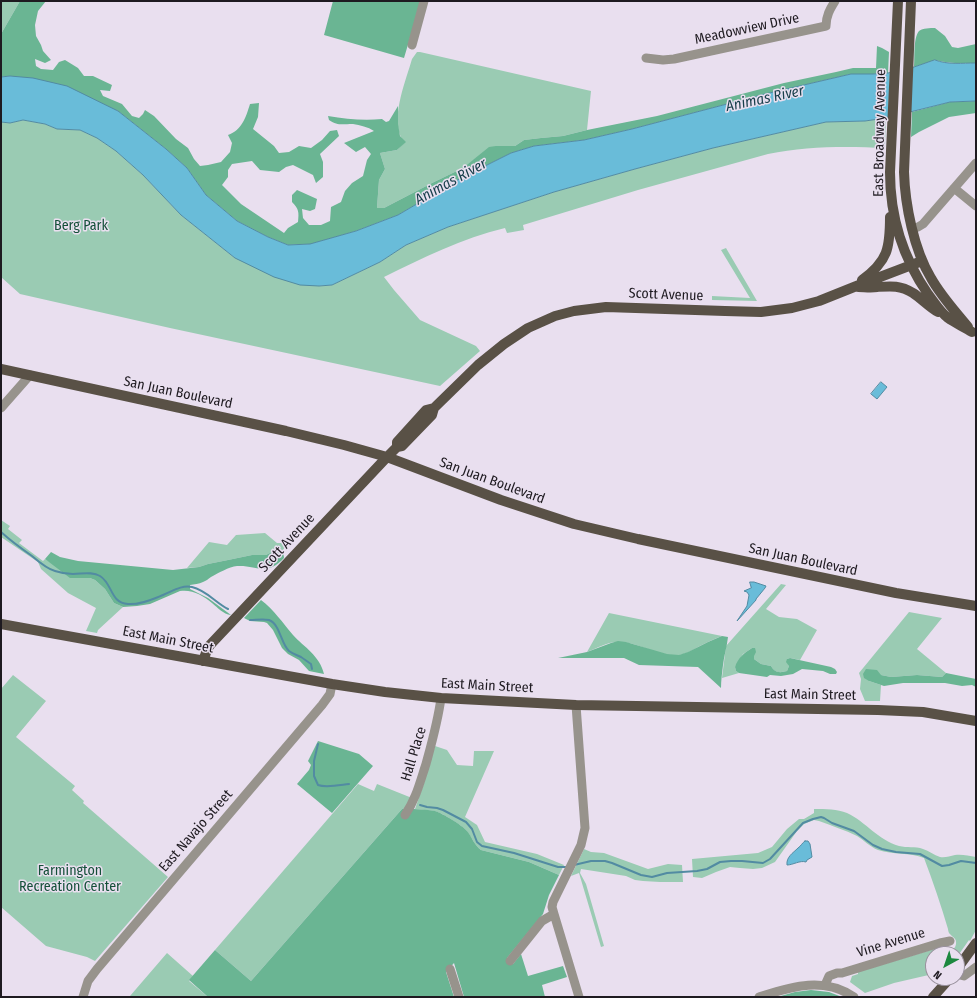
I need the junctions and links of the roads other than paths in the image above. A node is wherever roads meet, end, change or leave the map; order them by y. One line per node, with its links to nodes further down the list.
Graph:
1 (424, 1): 5 (street)
2 (835, 1): 6 (street, Meadowview Drive)
3 (898, 1): 8 (main road, East Broadway Avenue)
4 (911, 1): 11 (main road, East Broadway Avenue)
5 (412, 45)
6 (646, 58)
7 (976, 163): 9 (street)
8 (890, 184): 13 (main road, East Broadway Avenue); 14 (main road)
9 (954, 188): 10 (street); 11 (street)
10 (976, 206)
11 (912, 228): 12 (main road, East Broadway Avenue)
12 (922, 261): 13 (main road, Scott Avenue); 16 (main road, East Broadway Avenue)
13 (911, 265): 14 (main road, Scott Avenue); 15 (main road, East Broadway Avenue)
14 (852, 287): 15 (main road); 20 (main road, Scott Avenue)
15 (947, 317): 16 (main road, East Broadway Avenue)
16 (974, 334)
17 (1, 369): 18 (main road, San Juan Boulevard)
18 (30, 375): 19 (street); 20 (main road, San Juan Boulevard)
19 (1, 408)
20 (387, 458): 21 (main road, San Juan Boulevard); 23 (main road, Scott Avenue)
21 (976, 606)
22 (1, 624): 23 (main road, East Main Street)
23 (203, 661): 24 (main road, East Main Street)
24 (332, 684): 25 (main road, East Main Street); 40 (street, East Navajo Street)
25 (441, 698): 26 (main road, East Main Street); 28 (street, Hall Place)
26 (576, 705): 27 (main road, East Main Street); 29 (street)
27 (976, 721)
28 (405, 815)
29 (554, 914): 33 (street); 42 (street)
30 (950, 941): 36 (street, Vine Avenue)
31 (976, 943): 32 (main road)
32 (965, 958)
33 (510, 961)
34 (976, 967): 37 (street)
35 (450, 969): 41 (street)
36 (842, 973): 39 (street); 39 (street, Vine Avenue)
37 (965, 975)
38 (943, 986): 45 (main road)
39 (831, 987): 43 (street); 44 (street)
40 (83, 997)
41 (459, 997)
42 (579, 997)
43 (759, 997)
44 (854, 997)
45 (933, 997)

